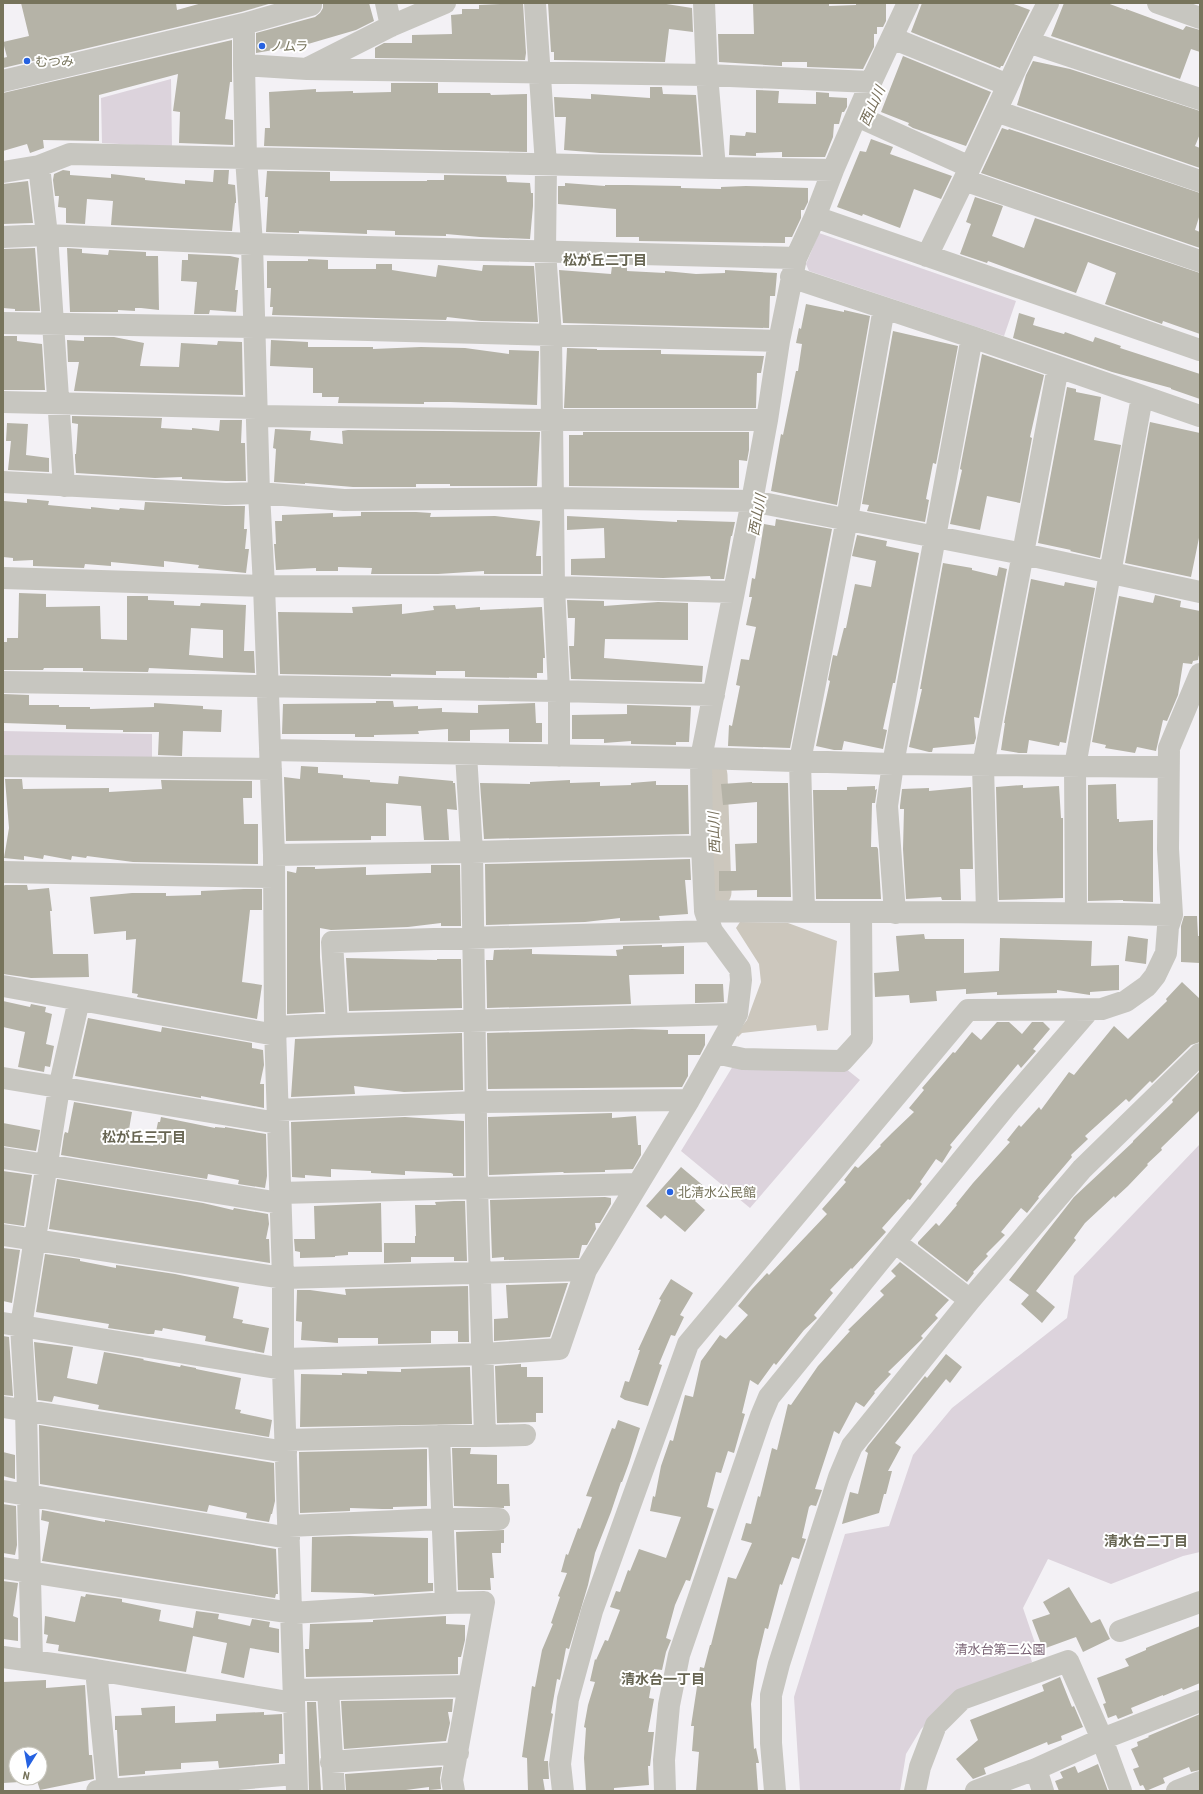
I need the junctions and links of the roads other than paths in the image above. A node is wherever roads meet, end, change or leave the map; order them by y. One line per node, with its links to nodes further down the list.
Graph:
1 (386, 3): 11 (street)
2 (445, 3): 11 (street)
3 (535, 3): 16 (street)
4 (704, 3): 17 (street)
5 (908, 3): 12 (street)
6 (1047, 3): 13 (street)
7 (1158, 3): 9 (street)
8 (311, 5): 10 (street)
9 (1200, 18)
10 (244, 24): 14 (street); 18 (street)
11 (391, 26): 15 (street)
12 (892, 38): 19 (street); 20 (street)
13 (1028, 42): 20 (street); 21 (street)
14 (244, 65): 15 (street); 24 (street)
15 (307, 69): 16 (street)
16 (539, 73): 17 (street); 25 (street)
17 (707, 75): 19 (street); 27 (street)
18 (3, 81)
19 (871, 82): 23 (street)
20 (1008, 85): 22 (street)
21 (1200, 99)
22 (996, 111): 30 (street); 31 (street)
23 (857, 116): 28 (street); 30 (street)
24 (246, 158): 25 (street); 26 (street); 35 (street)
25 (546, 165): 27 (street); 36 (street)
26 (39, 166): 29 (street); 33 (street)
27 (715, 168): 28 (street)
28 (833, 170): 32 (street)
29 (3, 172)
30 (967, 174): 37 (street); 38 (street)
31 (1200, 181)
32 (814, 217): 37 (street); 39 (street)
33 (47, 235): 34 (street); 35 (street); 42 (street)
34 (3, 237)
35 (252, 244): 36 (street); 43 (street)
36 (546, 251): 39 (street); 44 (street)
37 (927, 256): 47 (street)
38 (1200, 261)
39 (793, 267): 40 (street); 46 (street)
40 (884, 308): 45 (street); 61 (street)
41 (3, 323): 42 (street)
42 (52, 325): 43 (street); 51 (street)
43 (254, 326): 44 (street); 52 (street)
44 (551, 335): 46 (street); 54 (street)
45 (972, 337): 48 (street); 62 (street)
46 (779, 341): 55 (street)
47 (1200, 350)
48 (1058, 367): 49 (street); 63 (street)
49 (1142, 397): 53 (street); 64 (street)
50 (3, 402): 51 (street)
51 (58, 404): 52 (street); 57 (street)
52 (257, 412): 54 (street); 58 (street)
53 (1200, 416)
54 (553, 420): 55 (street); 59 (street)
55 (767, 420): 60 (street)
56 (3, 482): 57 (street)
57 (64, 486): 58 (street)
58 (259, 493): 59 (street); 66 (street)
59 (554, 498): 60 (street); 67 (street)
60 (752, 501): 61 (street); 69 (street)
61 (847, 519): 62 (street); 79 (street)
62 (934, 537): 63 (street); 80 (street)
63 (1023, 554): 64 (street); 82 (street)
64 (1109, 573): 68 (street); 83 (street)
65 (3, 578): 66 (street)
66 (264, 586): 67 (street); 72 (street)
67 (554, 587): 69 (street); 73 (street)
68 (1200, 591)
69 (733, 592): 74 (street)
70 (1200, 674): 84 (street)
71 (3, 682): 72 (street)
72 (268, 686): 73 (street); 78 (street)
73 (559, 691): 74 (street); 76 (street)
74 (714, 695): 77 (street)
75 (466, 754): 76 (street); 78 (street); 86 (street)
76 (559, 756): 77 (street)
77 (701, 758): 79 (street); 85 (street)
78 (270, 760): 81 (street); 87 (street)
79 (800, 761): 80 (street); 90 (street)
80 (893, 764): 82 (street); 94 (street)
81 (3, 766)
82 (983, 766): 83 (street); 91 (street)
83 (1075, 766): 84 (street); 92 (street)
84 (1168, 767): 95 (street)
85 (702, 846): 86 (street); 96 (street)
86 (472, 852): 87 (street); 97 (street)
87 (274, 855): 89 (street)
88 (3, 872): 89 (street)
89 (274, 877): 104 (street)
90 (804, 912): 93 (street); 96 (street)
91 (987, 912): 92 (street); 94 (street)
92 (1076, 912): 95 (street)
93 (861, 913): 94 (street); 105 (street)
94 (895, 913)
95 (1172, 915): 100 (street)
96 (708, 921): 97 (street); 101 (street)
97 (474, 937): 102 (street); 103 (street)
98 (3, 986): 99 (street)
99 (78, 1000): 104 (street); 108 (street)
100 (1089, 1010): 119 (street); 160 (street)
101 (737, 1014): 102 (street); 105 (street)
102 (475, 1021): 103 (street); 110 (street)
103 (337, 1024): 104 (street)
104 (275, 1031): 111 (street)
105 (716, 1053): 109 (street)
106 (1200, 1054): 123 (street)
107 (3, 1078): 108 (street)
108 (58, 1088): 111 (street); 113 (street)
109 (689, 1100): 110 (street); 114 (street)
110 (476, 1102): 111 (street); 115 (street)
111 (278, 1117): 116 (street)
112 (3, 1158): 113 (street)
113 (46, 1166): 116 (street); 118 (street)
114 (638, 1184): 115 (street); 120 (street)
115 (477, 1188): 116 (street); 121 (street)
116 (280, 1198): 122 (street)
117 (3, 1235): 118 (street)
118 (35, 1240): 122 (street); 124 (street)
119 (896, 1243): 123 (street); 161 (street)
120 (586, 1270): 121 (street); 125 (street)
121 (480, 1272): 122 (street); 125 (street)
122 (283, 1278): 126 (street)
123 (970, 1300): 162 (street)
124 (12, 1324): 126 (street); 128 (street)
125 (483, 1354): 126 (street); 131 (street)
126 (283, 1364): 132 (street)
127 (3, 1407): 128 (street)
128 (26, 1411): 132 (street); 134 (street)
129 (525, 1435): 131 (street)
130 (439, 1436): 131 (street); 132 (street); 135 (street)
131 (485, 1436)
132 (286, 1446): 137 (street)
133 (3, 1491): 134 (street)
134 (28, 1495): 137 (street); 139 (street)
135 (441, 1519): 136 (street); 137 (street); 141 (street)
136 (499, 1519)
137 (289, 1532): 142 (street)
138 (3, 1568): 139 (street)
139 (29, 1573): 142 (street); 145 (street)
140 (1200, 1602): 143 (street)
141 (446, 1603): 142 (street); 147 (street)
142 (292, 1613): 149 (street)
143 (1120, 1631)
144 (3, 1656): 145 (street)
145 (32, 1661): 146 (street)
146 (96, 1670): 149 (street); 157 (street)
147 (470, 1686): 148 (street); 152 (street)
148 (328, 1690): 149 (street); 153 (street)
149 (294, 1697): 156 (street)
150 (1200, 1701): 151 (street)
151 (1102, 1739): 154 (street); 163 (street); 166 (street)
152 (458, 1753): 153 (street); 159 (street)
153 (331, 1762): 158 (street)
154 (1036, 1769): 164 (street); 165 (street)
155 (1200, 1782): 167 (street)
156 (296, 1783): 157 (street)
157 (104, 1791)
158 (334, 1791)
159 (454, 1791)
160 (563, 1791)
161 (665, 1791)
162 (775, 1791)
163 (915, 1791)
164 (976, 1791)
165 (1043, 1791)
166 (1121, 1791)
167 (1177, 1791)

